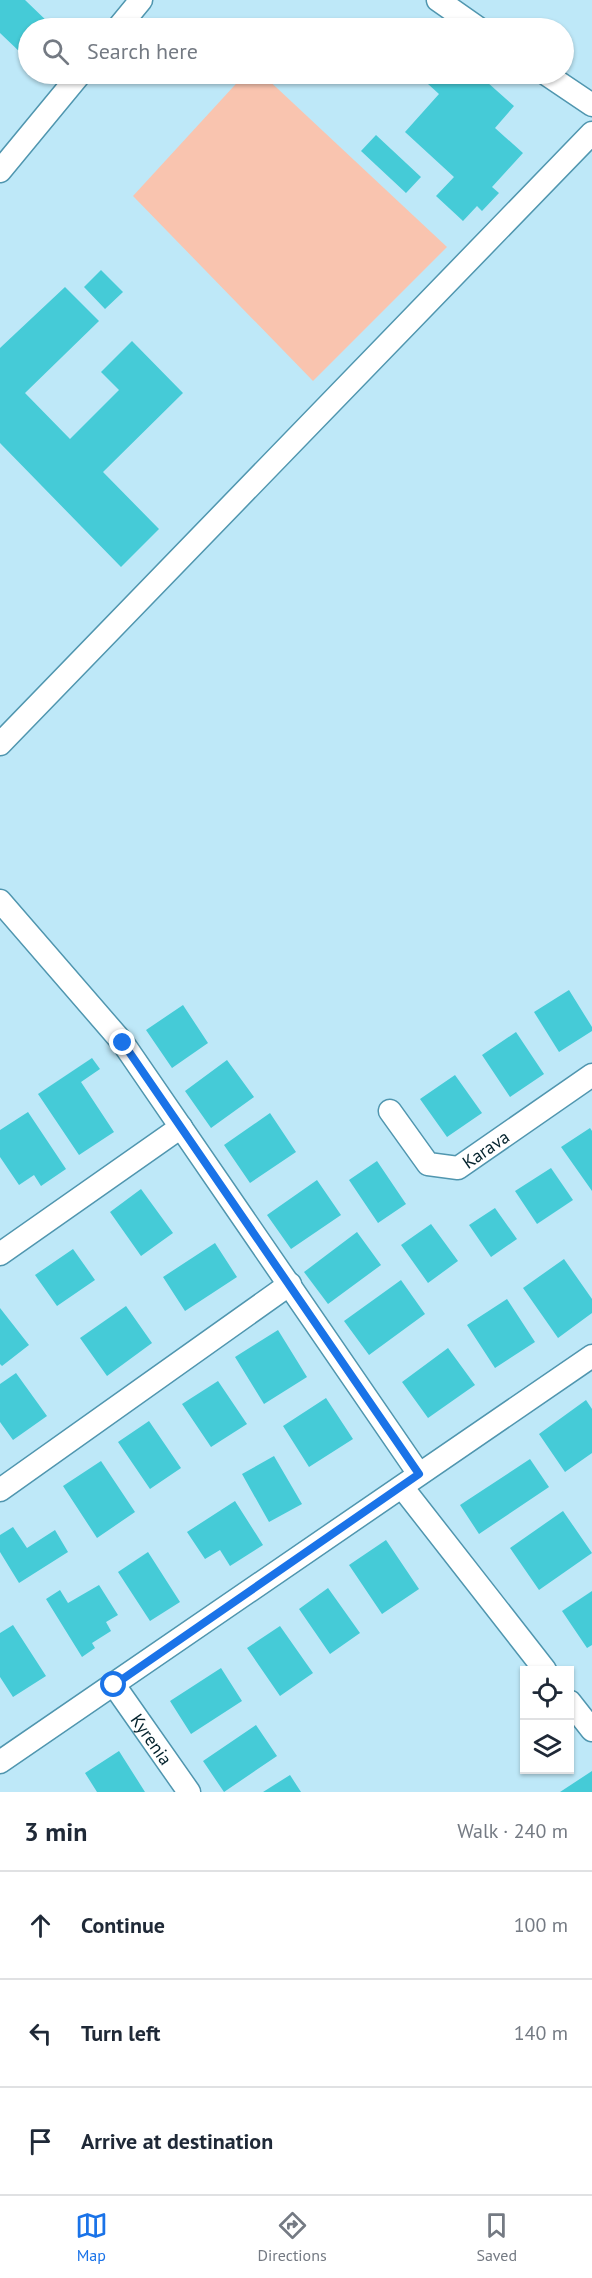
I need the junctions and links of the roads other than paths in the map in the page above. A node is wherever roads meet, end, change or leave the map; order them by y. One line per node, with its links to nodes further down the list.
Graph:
1 (141, 0): 3 (street)
2 (438, 0): 4 (street)
3 (126, 18)
4 (464, 18)
5 (73, 84): 9 (street)
6 (561, 84): 7 (street)
7 (592, 105)
8 (592, 133): 10 (street)
9 (0, 171)
10 (0, 744)
11 (0, 901): 14 (street)
12 (592, 1075): 13 (street, Karava)
13 (390, 1111)
14 (181, 1127): 15 (street); 16 (street)
15 (0, 1254)
16 (290, 1284): 18 (street); 19 (street)
17 (592, 1356): 18 (street)
18 (410, 1480): 20 (street); 21 (street)
19 (0, 1490)
20 (541, 1666)
21 (114, 1685): 24 (street); 25 (street, Kyrenia)
22 (574, 1707): 23 (street)
23 (592, 1730)
24 (0, 1762)
25 (189, 1792)

